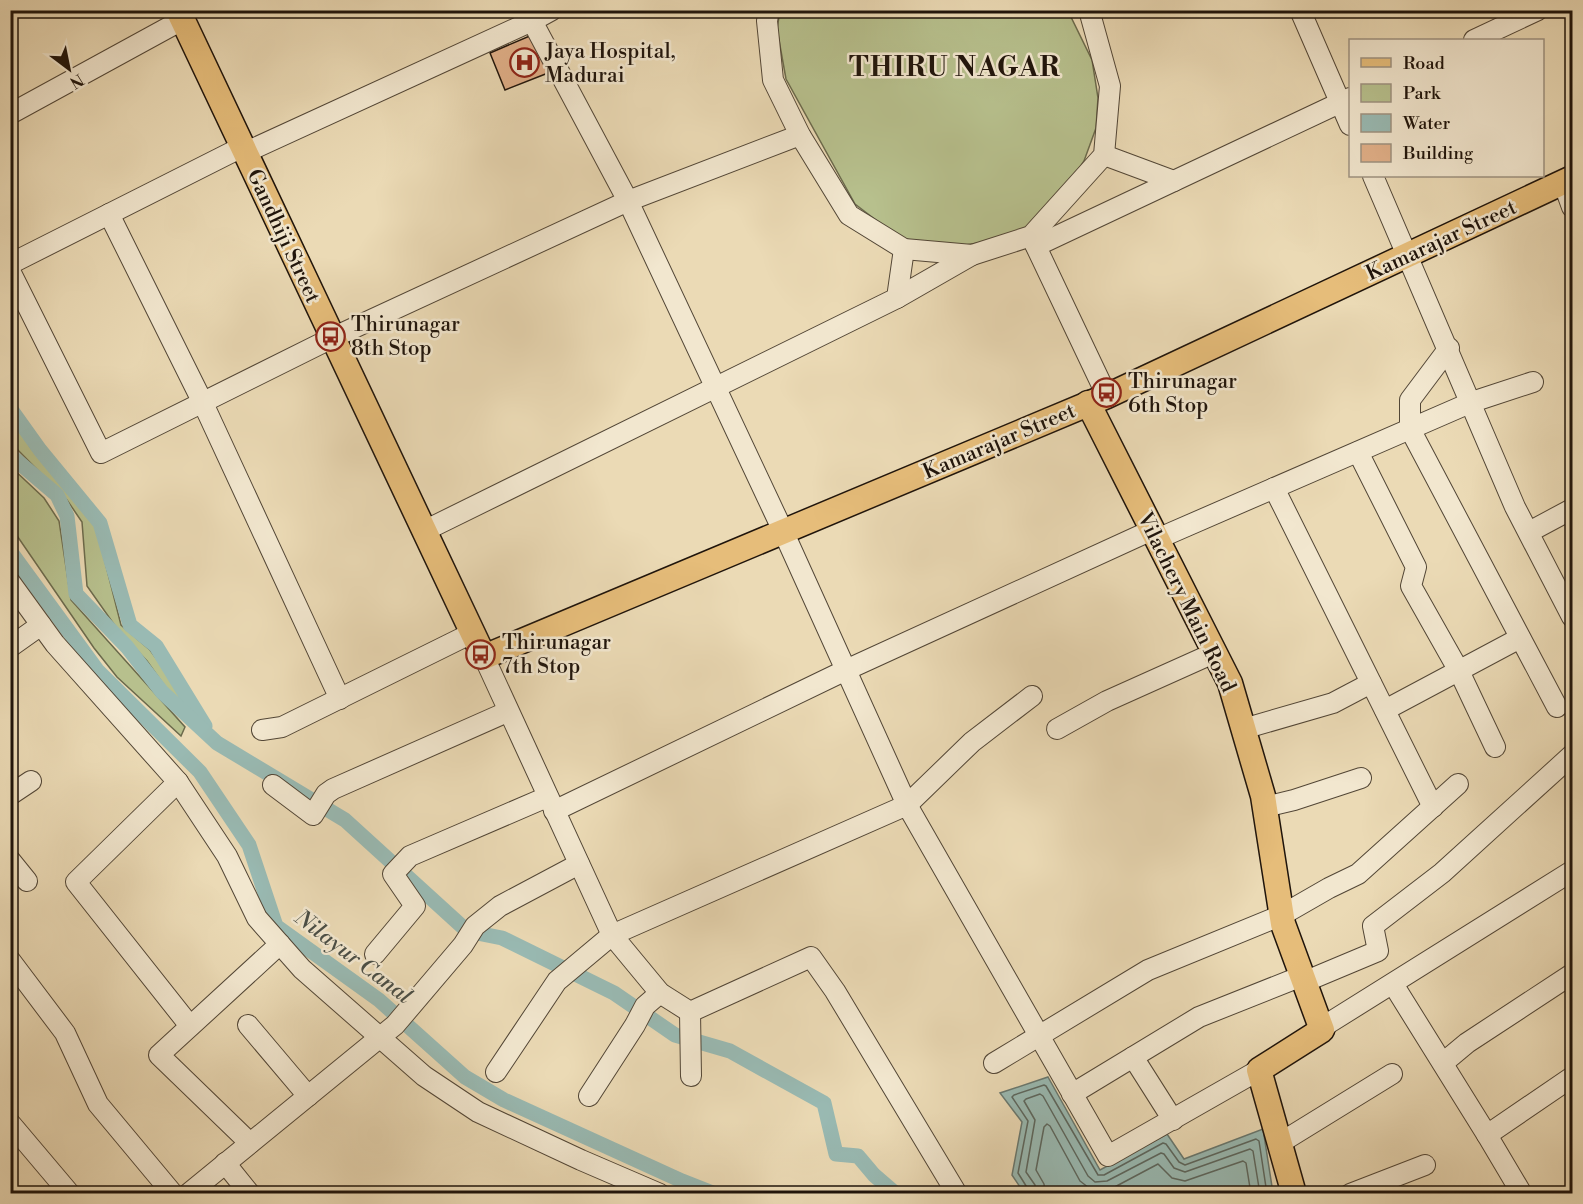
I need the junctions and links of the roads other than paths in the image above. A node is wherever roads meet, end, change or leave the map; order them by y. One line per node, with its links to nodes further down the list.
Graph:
1 (552, 10): 7 (street)
2 (769, 10): 12 (street)
3 (1089, 10): 14 (street)
4 (1300, 10): 9 (street)
5 (1538, 10): 8 (street)
6 (180, 15): 10 (street); 13 (main road, Gandhiji Street)
7 (532, 21): 13 (street); 18 (street)
8 (1476, 39)
9 (1346, 100): 11 (street); 17 (street)
10 (10, 114)
11 (1349, 119)
12 (800, 135): 18 (street); 22 (street)
13 (243, 150): 20 (street); 28 (main road, Gandhiji Street)
14 (1104, 155): 17 (street); 21 (street)
15 (1373, 177): 24 (street)
16 (1568, 180): 19 (street); 24 (main road, Kamarajar Street)
17 (1173, 181): 21 (street)
18 (628, 201): 28 (street); 31 (street)
19 (1572, 207)
20 (109, 214): 25 (street); 33 (street)
21 (1034, 241): 23 (street); 32 (street)
22 (904, 249): 23 (street); 27 (street)
23 (972, 255): 27 (street)
24 (1408, 255): 29 (street); 32 (main road, Kamarajar Street)
25 (10, 264)
26 (10, 271): 33 (street)
27 (897, 298): 31 (street)
28 (332, 338): 33 (street); 39 (main road, Gandhiji Street)
29 (1449, 348): 34 (street); 35 (street)
30 (1533, 382): 34 (street)
31 (716, 389): 39 (street); 40 (street)
32 (1097, 399): 40 (main road, Kamarajar Street); 42 (main road, Vilachery Main Road)
33 (202, 401): 55 (street)
34 (1472, 402): 35 (street); 41 (street)
35 (1410, 429): 36 (street); 47 (street)
36 (1358, 452): 37 (street); 52 (street)
37 (1274, 488): 42 (street); 53 (street)
38 (1572, 509): 41 (street)
39 (424, 531): 46 (main road, Gandhiji Street)
40 (783, 531): 50 (main road, Kamarajar Street); 51 (street)
41 (1529, 532): 44 (street)
42 (1154, 534): 49 (main road, Vilachery Main Road); 51 (street)
43 (10, 582): 45 (street)
44 (1572, 617)
45 (41, 625): 48 (street); 66 (street)
46 (472, 633): 50 (main road, Gandhiji Street); 55 (street)
47 (1520, 638): 52 (street); 56 (street)
48 (10, 647)
49 (1214, 654): 59 (street); 60 (main road, Vilachery Main Road)
50 (484, 657): 58 (street)
51 (846, 670): 70 (street); 71 (street)
52 (1459, 671): 57 (street); 62 (street)
53 (1371, 682): 57 (street); 60 (street)
54 (1032, 696): 71 (street)
55 (340, 699): 61 (street)
56 (1557, 707)
57 (1385, 710): 73 (street)
58 (507, 712): 68 (street); 70 (street)
59 (1057, 729)
60 (1243, 729): 72 (main road, Vilachery Main Road)
61 (262, 730)
62 (1495, 747)
63 (1572, 755): 84 (street)
64 (1361, 778): 72 (street)
65 (31, 781): 69 (street)
66 (178, 782): 80 (street); 90 (street)
67 (1458, 784): 73 (street)
68 (273, 785)
69 (10, 795)
70 (550, 804): 75 (street); 81 (street)
71 (907, 805): 79 (street); 92 (street)
72 (1265, 807): 78 (main road, Vilachery Main Road)
73 (1433, 807): 78 (street)
74 (10, 860): 77 (street)
75 (579, 864): 79 (street); 88 (street)
76 (1572, 871): 85 (street)
77 (27, 880)
78 (1282, 915): 84 (main road, Vilachery Main Road); 92 (street)
79 (612, 935): 86 (street); 97 (street)
80 (280, 944): 88 (street); 90 (street)
81 (375, 954)
82 (10, 960): 112 (street)
83 (1572, 974): 95 (street)
84 (1303, 979): 91 (main road, Vilachery Main Road); 93 (street)
85 (1393, 984): 91 (street); 95 (street)
86 (660, 993): 87 (street); 103 (street)
87 (690, 1021): 99 (street); 116 (street)
88 (394, 1024): 102 (street); 115 (street)
89 (248, 1025): 102 (street)
90 (190, 1026): 107 (street)
91 (1322, 1030): 96 (main road)
92 (1039, 1035): 94 (street); 101 (street)
93 (1132, 1057): 101 (street); 104 (street)
94 (994, 1063)
95 (1443, 1063): 106 (street)
96 (1259, 1070): 104 (street); 108 (main road)
97 (496, 1072)
98 (1392, 1074): 108 (street)
99 (691, 1076)
100 (1572, 1077): 106 (street)
101 (1072, 1094): 104 (street)
102 (308, 1096): 107 (street)
103 (589, 1096)
104 (1173, 1120)
105 (10, 1123): 111 (street)
106 (1487, 1135): 119 (street)
107 (250, 1143): 109 (street)
108 (1280, 1143): 117 (main road)
109 (225, 1163): 113 (street); 114 (street)
110 (1425, 1165): 118 (street)
111 (70, 1194)
112 (173, 1194)
113 (188, 1194)
114 (250, 1194)
115 (660, 1194)
116 (957, 1194)
117 (1294, 1194)
118 (1350, 1194)
119 (1522, 1194)

